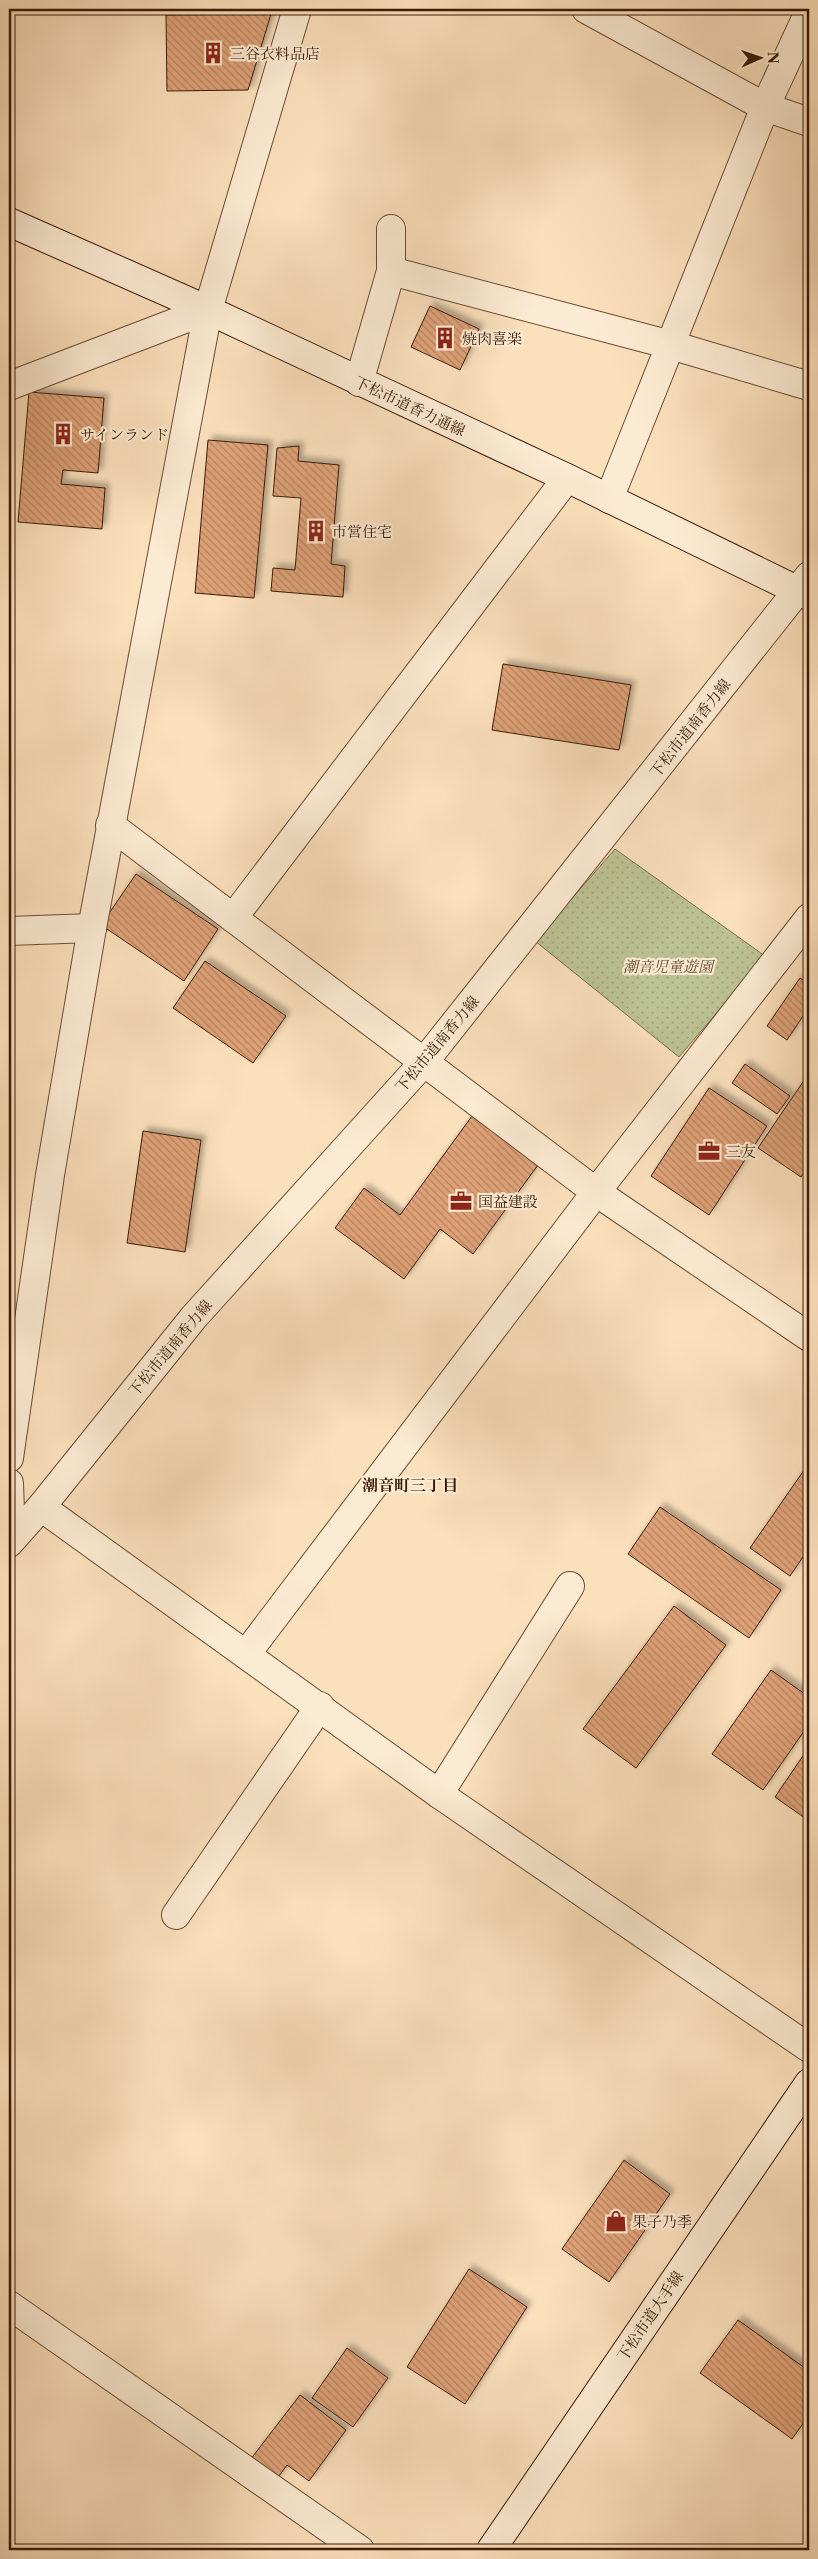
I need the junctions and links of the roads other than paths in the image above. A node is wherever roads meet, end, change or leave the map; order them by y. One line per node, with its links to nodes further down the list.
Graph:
1 (297, 9): 9 (street)
2 (586, 9): 4 (street)
3 (809, 12): 4 (street)
4 (765, 107): 5 (street); 10 (street)
5 (809, 122)
6 (9, 222): 9 (street, 下松市道香力通線)
7 (391, 229): 8 (street)
8 (391, 271): 10 (street); 11 (street)
9 (208, 310): 11 (street, 下松市道香力通線); 12 (street); 17 (street)
10 (671, 345): 13 (street); 15 (street)
11 (359, 382): 14 (street, 下松市道香力通線)
12 (9, 386)
13 (809, 386)
14 (567, 478): 15 (street, 下松市道香力通線); 18 (street)
15 (609, 499): 16 (street, 下松市道香力通線)
16 (806, 587): 22 (street, 下松市道南香力線)
17 (110, 825): 18 (street); 20 (street)
18 (234, 918): 22 (street)
19 (809, 918): 23 (street)
20 (92, 928): 21 (street); 25 (street)
21 (9, 931)
22 (424, 1062): 23 (street); 27 (street, 下松市道南香力線)
23 (596, 1192): 24 (street); 30 (street)
24 (809, 1337)
25 (9, 1458)
26 (9, 1483): 28 (street)
27 (41, 1507): 28 (street, 下松市道南香力線); 30 (street)
28 (10, 1542)
29 (570, 1586): 32 (street)
30 (247, 1654): 31 (street)
31 (320, 1706): 32 (street); 33 (street)
32 (440, 1794): 34 (street)
33 (176, 1915)
34 (809, 2048)
35 (809, 2083): 38 (street, 下松市道大手線)
36 (9, 2305): 37 (street)
37 (360, 2550)
38 (491, 2550)

